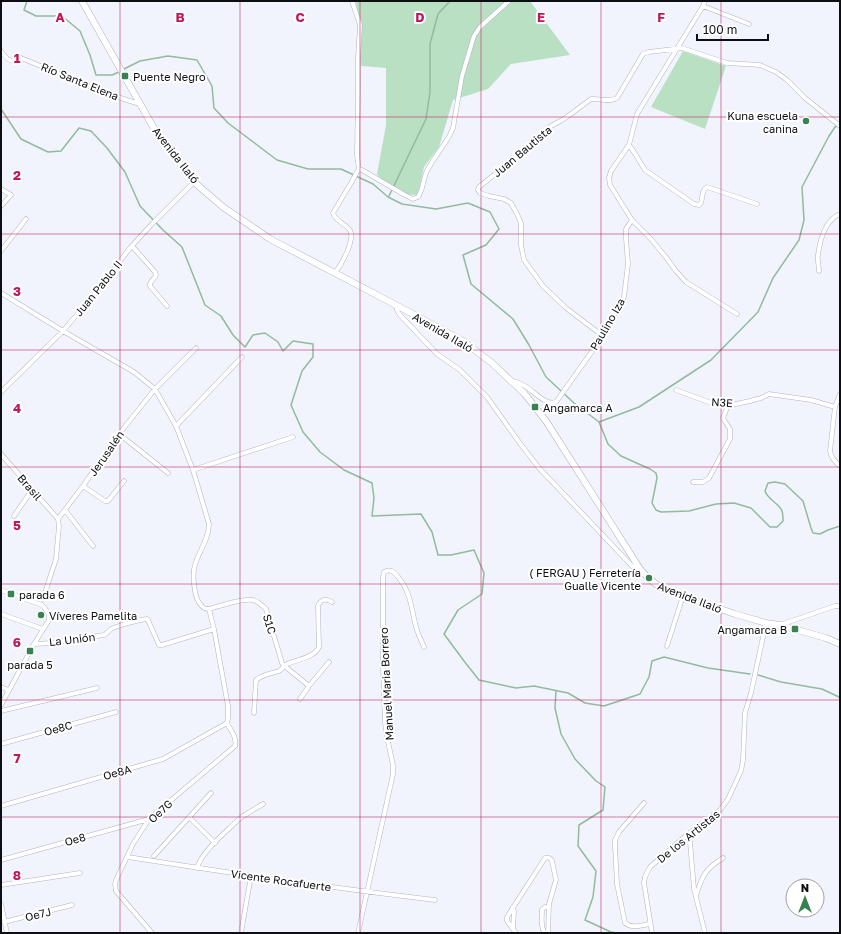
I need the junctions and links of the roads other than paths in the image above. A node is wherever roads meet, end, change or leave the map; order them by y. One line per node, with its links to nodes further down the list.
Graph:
1 (352, 1): 12 (street)
2 (508, 1): 12 (street)
3 (705, 1): 5 (street)
4 (84, 2): 9 (main road, Avenida Ilaló)
5 (703, 6): 6 (street); 7 (street)
6 (749, 24)
7 (678, 48): 10 (street, Juan Bautista); 11 (street); 29 (street, Juan Bautista)
8 (1, 51): 9 (street, Río Santa Elena)
9 (140, 104): 13 (main road, Avenida Ilaló)
10 (840, 126)
11 (629, 145): 15 (street); 19 (street)
12 (358, 171): 23 (street)
13 (194, 182): 20 (street, Juan Pablo II); 23 (main road, Avenida Ilaló)
14 (1, 189): 16 (street)
15 (757, 204)
16 (1, 206)
17 (840, 214): 22 (street)
18 (26, 219): 21 (street)
19 (632, 220): 27 (street); 29 (street, Paulino Iza)
20 (132, 246): 26 (street); 28 (street, Juan Pablo II)
21 (1, 250)
22 (819, 271)
23 (335, 273): 25 (main road, Avenida Ilaló)
24 (1, 293): 28 (street)
25 (396, 305): 32 (main road, Avenida Ilaló); 54 (street)
26 (167, 306)
27 (737, 314)
28 (63, 331): 33 (street); 35 (street, Juan Pablo II)
29 (603, 336): 32 (street, Paulino Iza)
30 (196, 348): 33 (street, Jerusalén)
31 (242, 357): 39 (street)
32 (511, 381): 54 (main road, Avenida Ilaló)
33 (155, 389): 39 (street); 40 (street, Jerusalén)
34 (676, 390): 37 (street, N3E)
35 (1, 392)
36 (840, 394): 38 (street)
37 (728, 405): 38 (street, N3E); 47 (street)
38 (835, 407): 43 (street)
39 (176, 426): 44 (street)
40 (119, 434): 45 (street); 48 (street, Jerusalén)
41 (293, 437): 44 (street)
42 (1, 454): 49 (street, Brasil)
43 (840, 466)
44 (193, 470): 60 (street)
45 (168, 473)
46 (124, 481): 48 (street)
47 (693, 482)
48 (83, 486): 50 (street, Jerusalén)
49 (32, 490): 51 (street); 52 (street, Brasil)
50 (65, 510): 52 (street, Jerusalén); 53 (street)
51 (14, 516)
52 (58, 519): 57 (street)
53 (93, 546)
54 (640, 569): 56 (main road, Avenida Ilaló)
55 (1, 590): 64 (street)
56 (683, 596): 62 (main road, Avenida Ilaló); 68 (street)
57 (43, 599)
58 (332, 602): 71 (street)
59 (840, 606): 63 (street)
60 (209, 609): 65 (street); 71 (street, S1C)
61 (1, 614): 64 (street)
62 (766, 623): 63 (main road, Avenida Ilaló); 89 (street, De los Artistas)
63 (780, 625): 67 (main road, Avenida Ilaló)
64 (43, 629): 66 (street)
65 (214, 629): 66 (street, La Unión); 81 (street)
66 (34, 644): 75 (street)
67 (840, 644)
68 (667, 646)
69 (424, 647): 99 (street, Manuel Maria Borrero)
70 (329, 662): 72 (street)
71 (284, 666): 72 (street); 80 (street)
72 (309, 686): 76 (street)
73 (1, 687): 75 (street)
74 (97, 688): 78 (street)
75 (9, 690): 77 (street)
76 (300, 699)
77 (1, 705)
78 (1, 711)
79 (116, 712): 82 (street, Oe8C)
80 (254, 713)
81 (227, 723): 86 (street, Oe8A); 88 (street, Oe7G)
82 (1, 744)
83 (211, 794): 87 (street)
84 (644, 803): 107 (street)
85 (263, 804): 90 (street)
86 (1, 806)
87 (189, 817): 90 (street); 91 (street)
88 (149, 818): 92 (street, Oe7G); 94 (street, Oe8)
89 (688, 834): 100 (street); 107 (street, De los Artistas)
90 (215, 842): 95 (street)
91 (154, 856)
92 (128, 857): 95 (street, Vicente Rocafuerte); 110 (street, Oe7G)
93 (723, 858): 100 (street)
94 (1, 860)
95 (197, 868): 97 (street, Vicente Rocafuerte)
96 (80, 873): 98 (street)
97 (251, 876): 99 (street, Vicente Rocafuerte); 111 (street)
98 (1, 885)
99 (367, 892): 101 (street, Vicente Rocafuerte); 112 (street, Manuel Maria Borrero)
100 (696, 896): 117 (street)
101 (435, 900)
102 (1, 904): 106 (street)
103 (72, 905): 106 (street, Oe7J)
104 (513, 907): 105 (street); 108 (street); 108 (street)
105 (549, 907): 114 (street); 115 (street)
106 (4, 922): 109 (street)
107 (650, 924): 116 (street, De los Artistas)
108 (512, 928): 113 (street)
109 (7, 933)
110 (152, 933)
111 (241, 933)
112 (358, 933)
113 (516, 933)
114 (545, 933)
115 (548, 933)
116 (652, 933)
117 (705, 933)

